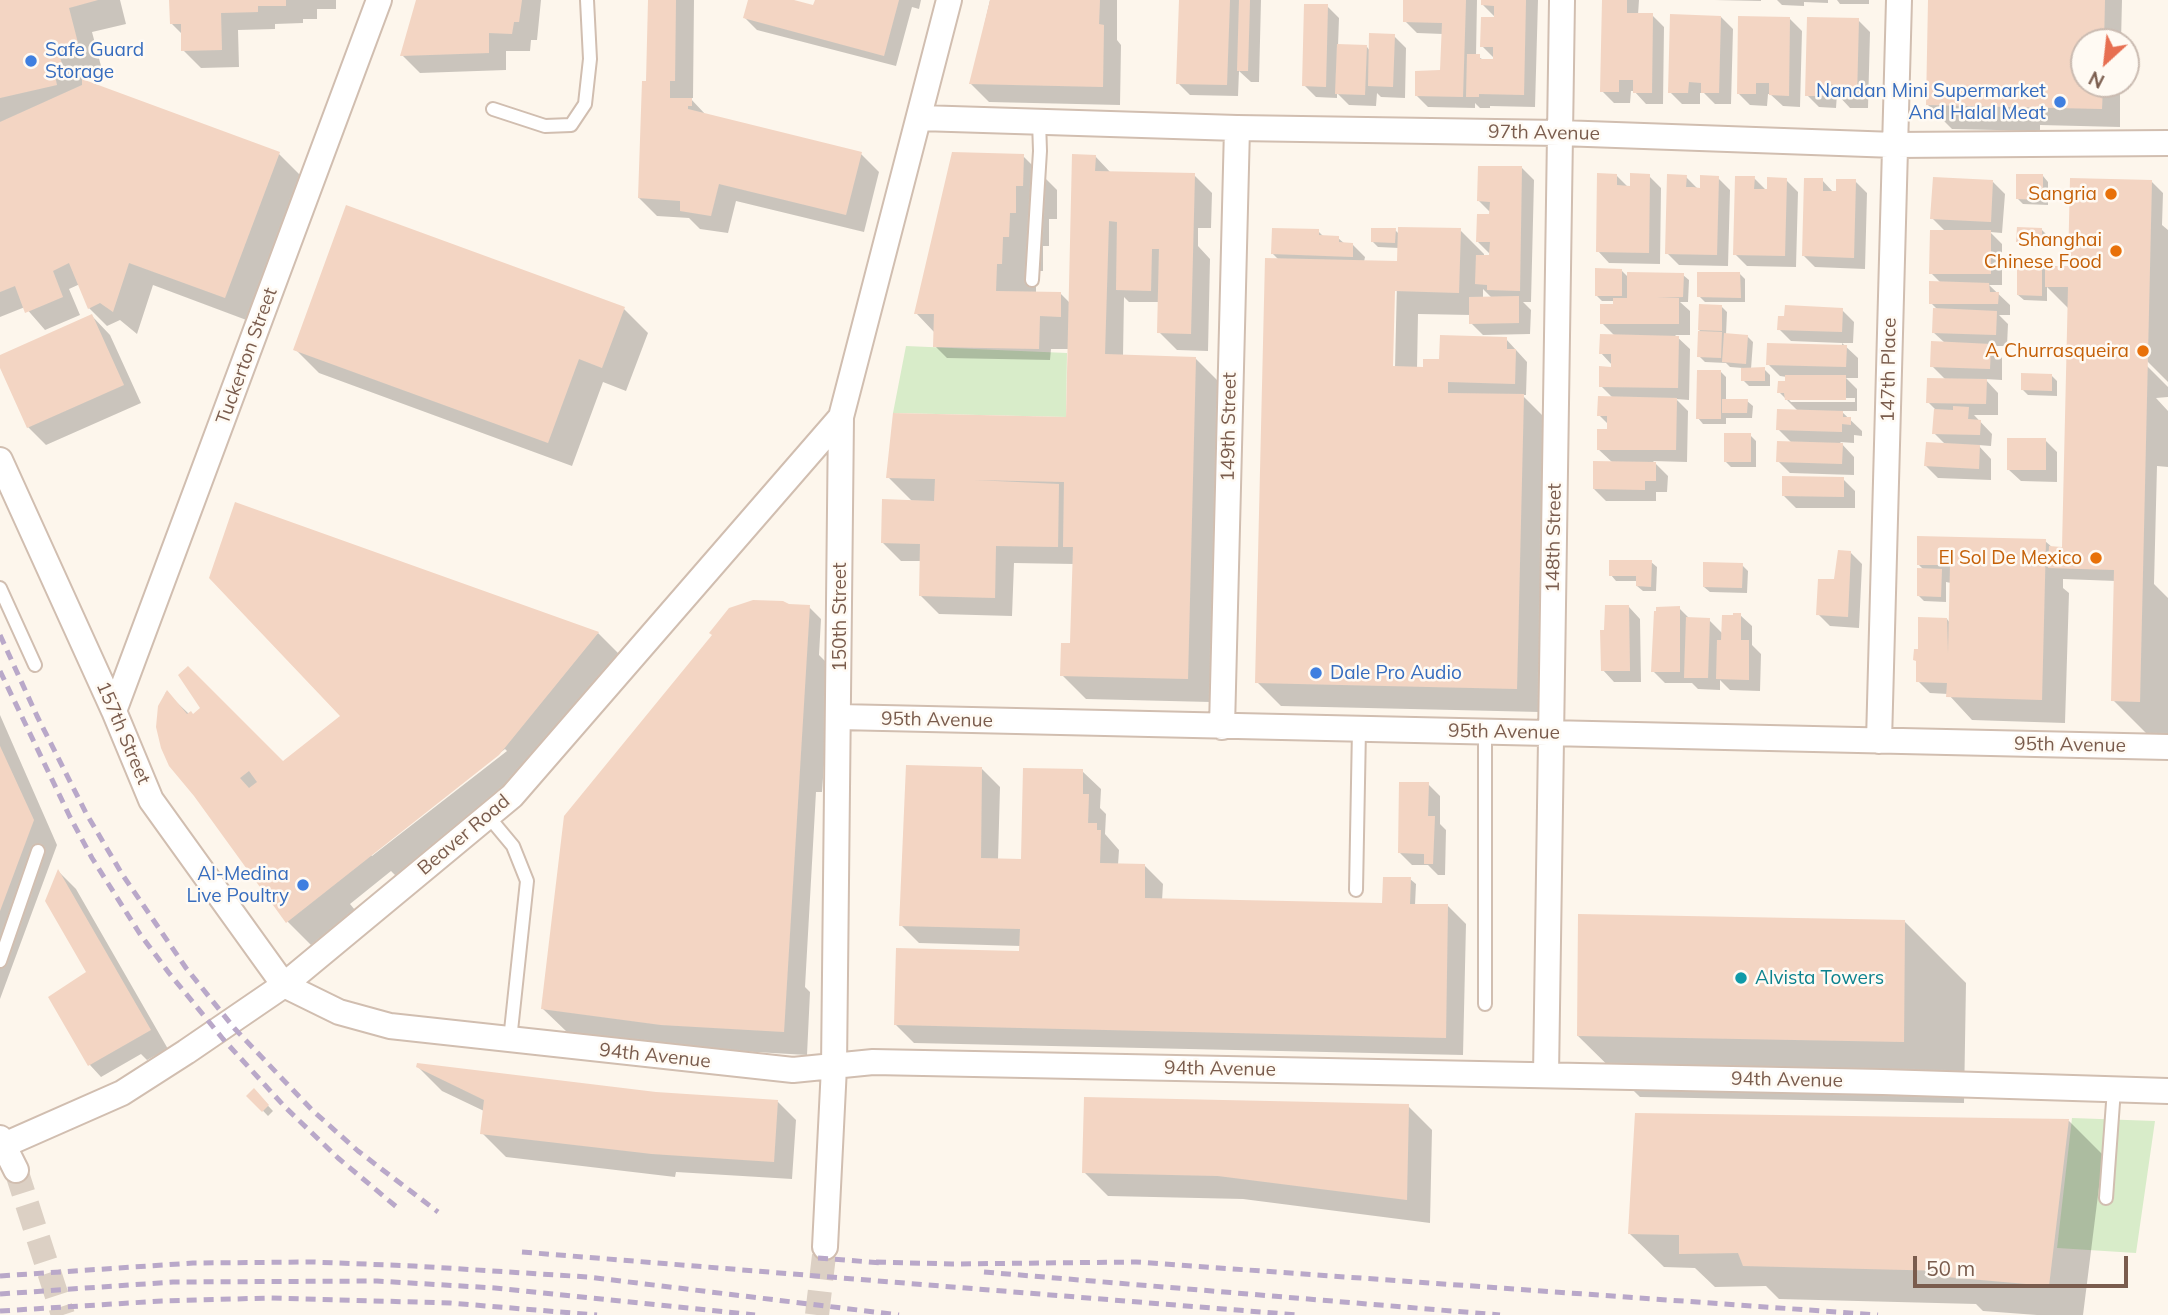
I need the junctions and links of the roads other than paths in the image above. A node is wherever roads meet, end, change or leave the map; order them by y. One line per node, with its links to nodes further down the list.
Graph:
1 (379, 0): 18 (street, Tuckerton Street)
2 (587, 0): 6 (lane)
3 (949, 0): 7 (street, 150th Street)
4 (1562, 0): 10 (street, 148th Street)
5 (1899, 0): 12 (street, 147th Place)
6 (493, 109)
7 (920, 118): 8 (street, 97th Avenue); 14 (street, 150th Street)
8 (1039, 121): 9 (street, 97th Avenue); 13 (lane)
9 (1237, 128): 10 (street, 97th Avenue); 20 (street, 149th Street)
10 (1560, 132): 12 (street, 97th Avenue); 23 (street, 148th Street)
11 (2168, 143): 12 (street, 97th Avenue)
12 (1895, 145): 24 (street, 147th Place)
13 (1032, 279)
14 (841, 417): 19 (street, 150th Street); 26 (street, Beaver Road)
15 (0, 460): 18 (street, 157th Street)
16 (0, 588): 17 (lane)
17 (35, 664)
18 (114, 711): 30 (street, 157th Street)
19 (839, 717): 20 (street, 95th Avenue); 33 (street, 150th Street)
20 (1222, 727): 21 (street, 95th Avenue)
21 (1359, 729): 22 (street, 95th Avenue); 28 (lane)
22 (1485, 732): 23 (street, 95th Avenue); 31 (lane)
23 (1551, 733): 24 (street, 95th Avenue); 34 (street, 148th Street)
24 (1879, 741): 25 (street, 95th Avenue)
25 (2168, 747)
26 (488, 816): 30 (street, Beaver Road); 32 (lane)
27 (38, 850): 29 (lane)
28 (1356, 890)
29 (0, 961)
30 (284, 985): 32 (street, 94th Avenue); 37 (street, Beaver Road)
31 (1485, 1004)
32 (510, 1040): 33 (street, 94th Avenue)
33 (834, 1067): 34 (street, 94th Avenue); 40 (street, 150th Street)
34 (1546, 1075): 35 (street, 94th Avenue)
35 (2114, 1089): 36 (street, 94th Avenue); 39 (lane)
36 (2168, 1091)
37 (1, 1143): 38 (street)
38 (16, 1170)
39 (2106, 1198)
40 (825, 1247)

